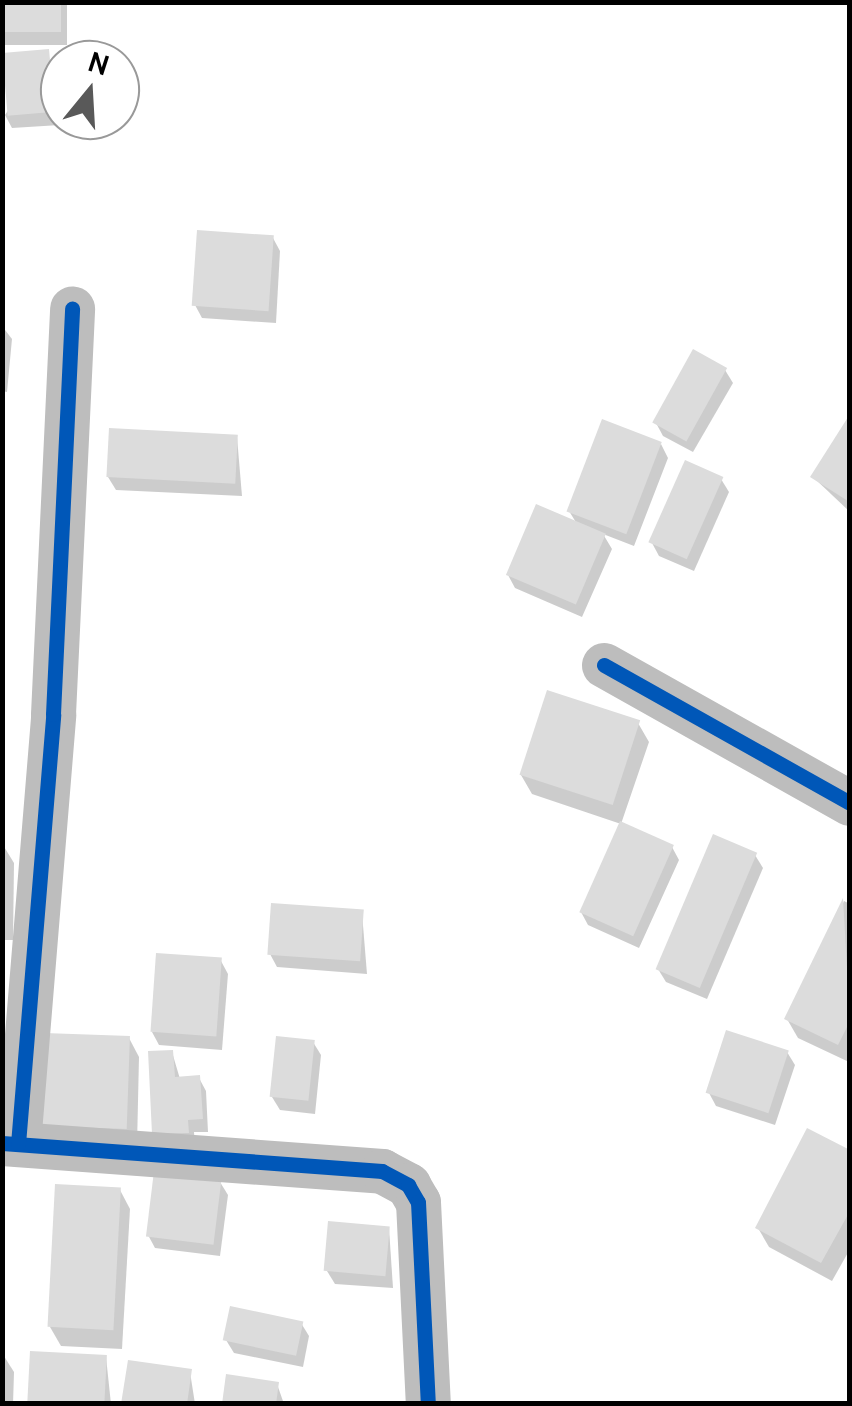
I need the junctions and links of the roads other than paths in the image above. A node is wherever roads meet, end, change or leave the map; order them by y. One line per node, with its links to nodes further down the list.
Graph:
1 (72, 308): 4 (street)
2 (604, 665): 3 (street)
3 (850, 803)
4 (10, 1143): 5 (street)
5 (428, 1404)

